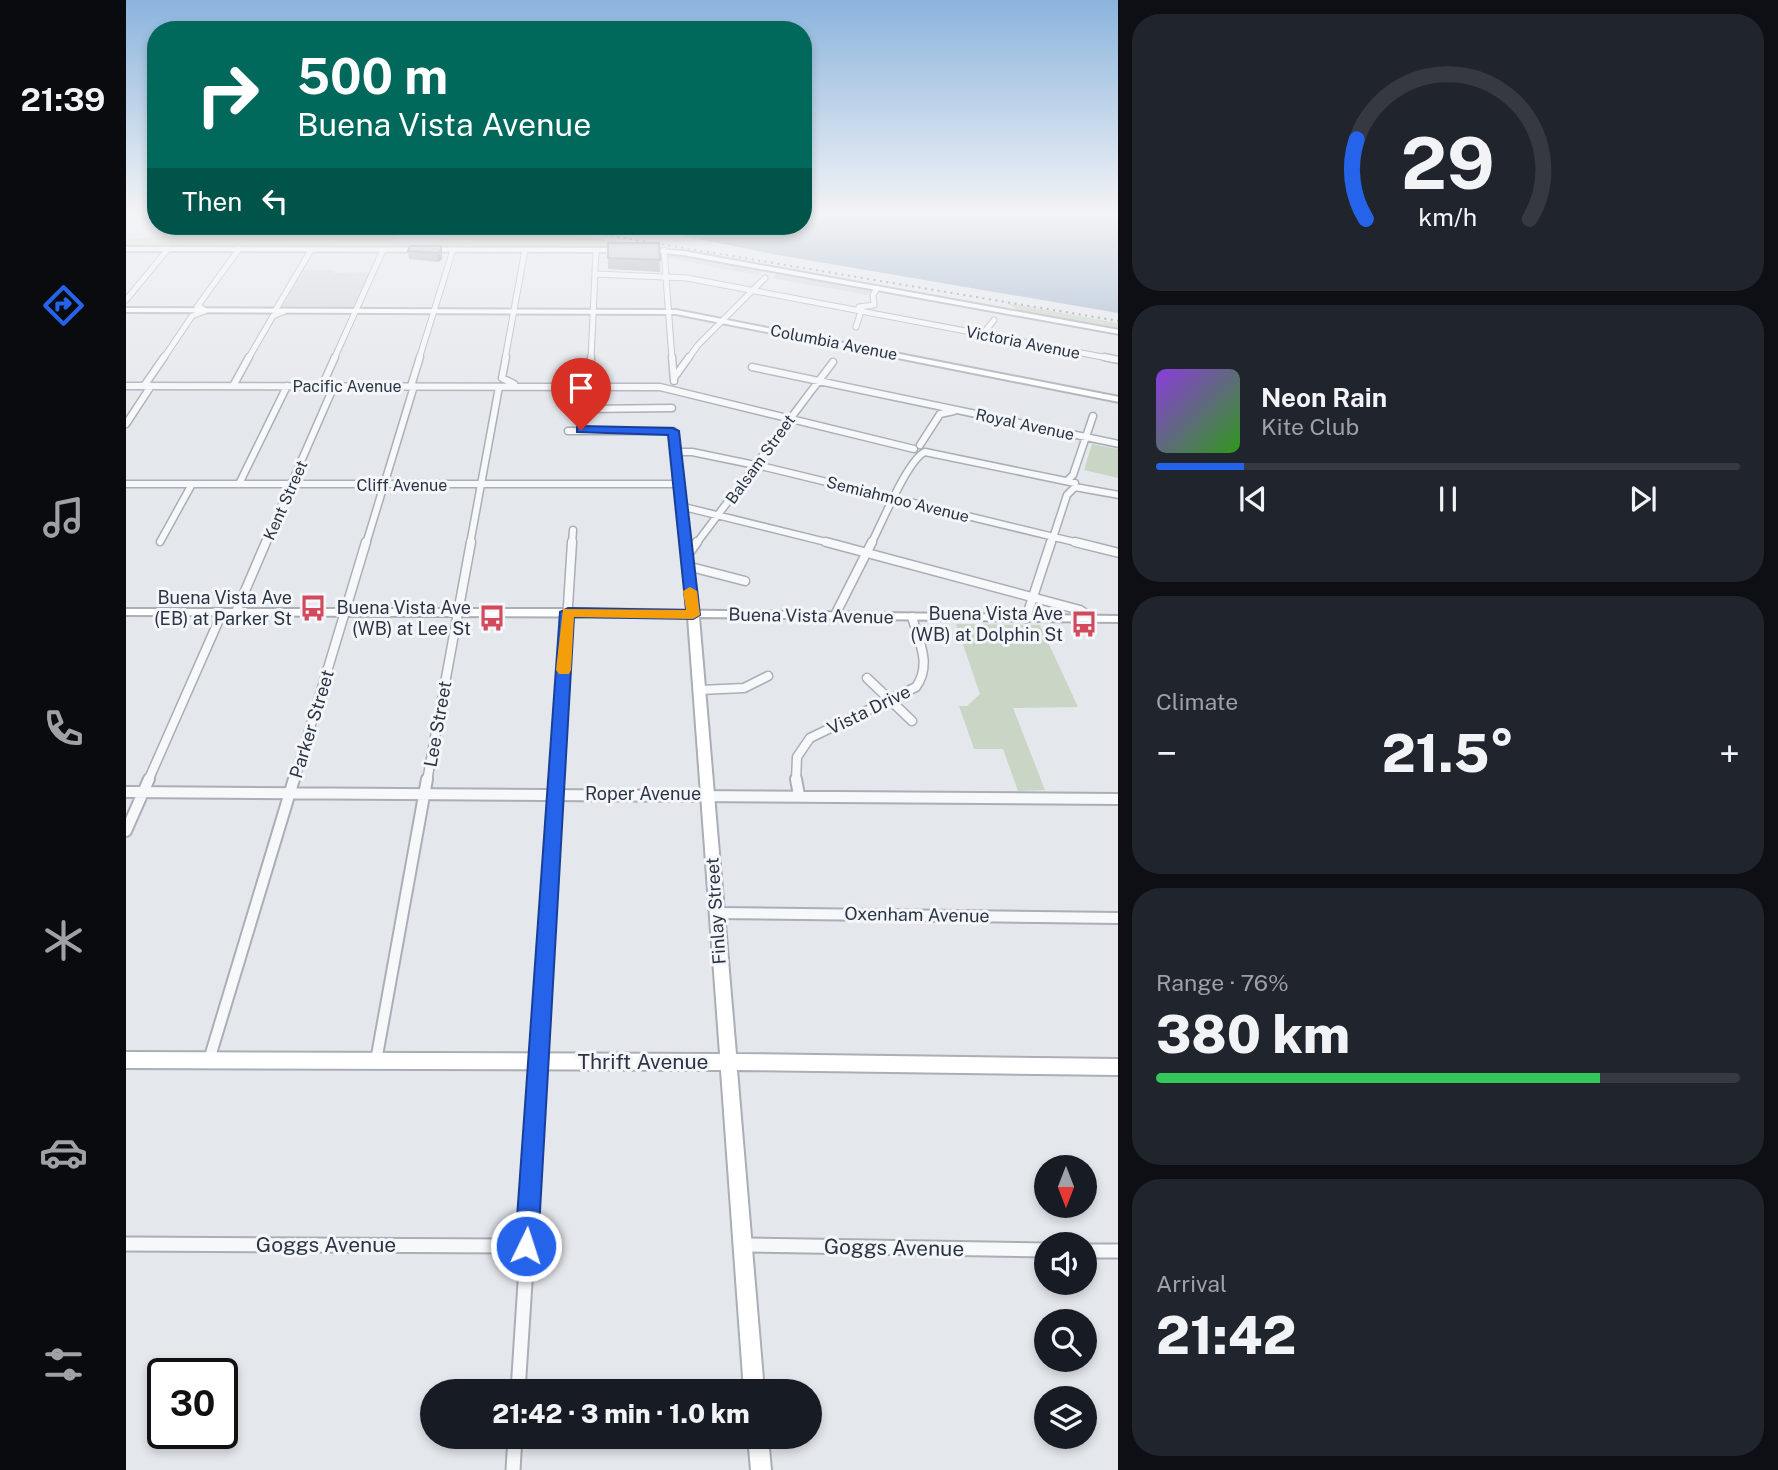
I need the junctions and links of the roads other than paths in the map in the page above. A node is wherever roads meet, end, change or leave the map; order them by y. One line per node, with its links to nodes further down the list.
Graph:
1 (141, 282): 14 (street)
2 (219, 282): 15 (street)
3 (291, 282): 24 (street)
4 (368, 282): 19 (street)
5 (444, 282): 18 (street, Parker Street)
6 (519, 282): 20 (street, Lee Street)
7 (596, 282): 21 (street)
8 (665, 282): 23 (street)
9 (703, 282): 13 (street, Victoria Avenue)
10 (761, 282): 13 (street)
11 (837, 282): 12 (street)
12 (877, 288): 16 (street); 29 (street)
13 (752, 290): 16 (street, Victoria Avenue); 26 (street)
14 (126, 300)
15 (202, 308): 24 (street, Columbia Avenue); 25 (street, Columbia Avenue)
16 (843, 308): 22 (street, Victoria Avenue)
17 (126, 310): 25 (street, Columbia Avenue)
18 (435, 310): 19 (street, Columbia Avenue); 20 (street, Columbia Avenue); 43 (street, Parker Street)
19 (355, 311): 24 (street, Columbia Avenue); 41 (street)
20 (514, 311): 21 (street, Columbia Avenue); 35 (street, Lee Street)
21 (594, 311): 23 (street, Columbia Avenue); 36 (street)
22 (861, 311): 28 (street); 30 (street, Victoria Avenue)
23 (668, 312): 26 (street, Columbia Avenue); 26 (street)
24 (272, 313): 39 (street)
25 (191, 314): 38 (street)
26 (725, 320): 46 (street, Columbia Avenue)
27 (994, 320): 30 (street)
28 (856, 327)
29 (1118, 332)
30 (984, 334): 31 (street, Victoria Avenue)
31 (1118, 360)
32 (832, 362): 34 (street, Balsam Street)
33 (752, 367): 34 (street, Royal Avenue)
34 (818, 381): 47 (street, Royal Avenue); 52 (street, Balsam Street)
35 (501, 382): 43 (street, Pacific Avenue); 44 (street, Pacific Avenue); 67 (street, Lee Street)
36 (587, 385): 44 (street, Pacific Avenue); 45 (street); 52 (street, Pacific Avenue)
37 (126, 386): 38 (street, Pacific Avenue)
38 (148, 386): 39 (street, Pacific Avenue); 53 (street)
39 (233, 386): 40 (street, Pacific Avenue)
40 (287, 386): 41 (street, Pacific Avenue); 63 (street)
41 (321, 386): 42 (street, Pacific Avenue)
42 (334, 386): 43 (street, Pacific Avenue); 65 (street, Kent Street)
43 (413, 386): 66 (street, Parker Street)
44 (567, 387): 45 (street)
45 (581, 397): 48 (street)
46 (1118, 400)
47 (932, 404): 49 (street, Royal Avenue); 50 (street)
48 (672, 408)
49 (966, 411): 50 (street); 55 (street, Royal Avenue)
50 (940, 414): 57 (street)
51 (1093, 416): 55 (street)
52 (789, 420): 57 (street, Pacific Avenue); 59 (street, Balsam Street)
53 (126, 424)
54 (568, 431): 58 (street, Finlay Street)
55 (1085, 437): 56 (street, Royal Avenue); 60 (street)
56 (1118, 444)
57 (921, 449): 60 (street, Pacific Avenue); 69 (street)
58 (676, 452): 59 (street, Semiahmoo Avenue); 64 (street, Finlay Street)
59 (756, 465): 69 (street, Semiahmoo Avenue); 71 (street, Balsam Street)
60 (1071, 483): 68 (street, Pacific Avenue); 73 (street)
61 (126, 484): 62 (street, Cliff Avenue)
62 (192, 484): 63 (street, Cliff Avenue); 74 (street)
63 (239, 484): 65 (street, Cliff Avenue)
64 (678, 484): 67 (street, Cliff Avenue); 70 (street, Finlay Street)
65 (292, 485): 66 (street, Cliff Avenue); 82 (street, Kent Street)
66 (384, 485): 67 (street, Cliff Avenue); 85 (street, Parker Street)
67 (481, 485): 86 (street, Lee Street)
68 (1118, 495)
69 (894, 498): 73 (street, Semiahmoo Avenue); 75 (street)
70 (680, 506): 71 (street); 77 (street, Finlay Street)
71 (719, 515): 75 (street); 77 (street, Balsam Street)
72 (573, 530): 83 (street)
73 (1053, 537): 76 (street, Semiahmoo Avenue); 80 (street)
74 (160, 542)
75 (865, 552): 80 (street); 88 (street)
76 (1118, 553)
77 (687, 556): 78 (street, Finlay Street)
78 (687, 566): 79 (street); 87 (street, Finlay Street)
79 (745, 581)
80 (1033, 598): 90 (street); 91 (street)
81 (126, 612): 84 (street, Buena Vista Avenue)
82 (236, 612): 84 (street, Buena Vista Avenue); 85 (street, Buena Vista Avenue)
83 (568, 612): 86 (street, Buena Vista Avenue); 87 (street, Buena Vista Avenue); 102 (street)
84 (222, 613): 99 (street)
85 (346, 613): 86 (street, Buena Vista Avenue); 100 (street, Parker Street)
86 (458, 613): 101 (street, Lee Street)
87 (693, 615): 88 (street, Buena Vista Avenue); 95 (street, Finlay Street)
88 (834, 617): 89 (street, Buena Vista Avenue)
89 (912, 617): 90 (street, Buena Vista Avenue); 96 (street, Vista Drive)
90 (1026, 618): 91 (street, Buena Vista Avenue)
91 (1093, 619): 92 (street, Buena Vista Avenue)
92 (1118, 619)
93 (768, 676): 95 (street)
94 (867, 677): 96 (street)
95 (700, 690): 103 (street, Finlay Street)
96 (891, 701): 97 (street); 104 (street, Vista Drive)
97 (912, 721)
98 (126, 792): 99 (street, Roper Avenue)
99 (143, 792): 100 (street, Roper Avenue); 106 (street)
100 (291, 793): 101 (street, Roper Avenue); 110 (street, Parker Street)
101 (426, 793): 102 (street, Roper Avenue); 111 (street, Lee Street)
102 (556, 793): 103 (street, Roper Avenue); 112 (street)
103 (707, 794): 104 (street, Roper Avenue); 107 (street, Finlay Street)
104 (799, 795): 105 (street, Roper Avenue)
105 (1118, 799)
106 (126, 831)
107 (716, 913): 108 (street, Oxenham Avenue); 113 (street, Finlay Street)
108 (1118, 918)
109 (126, 1060): 110 (street, Thrift Avenue)
110 (209, 1060): 111 (street, Thrift Avenue)
111 (376, 1061): 112 (street, Thrift Avenue)
112 (539, 1061): 113 (street, Thrift Avenue); 117 (street)
113 (728, 1062): 114 (street, Thrift Avenue); 116 (street, Finlay Street)
114 (1118, 1067)
115 (126, 1244): 117 (street, Goggs Avenue)
116 (742, 1245): 118 (street, Goggs Avenue); 122 (street, Finlay Street)
117 (526, 1246): 121 (street)
118 (1034, 1250)
119 (1097, 1251): 120 (street)
120 (1118, 1251)
121 (519, 1379)
122 (753, 1379)
123 (514, 1449): 125 (street)
124 (759, 1449): 126 (street)
125 (513, 1470)
126 (761, 1470)

